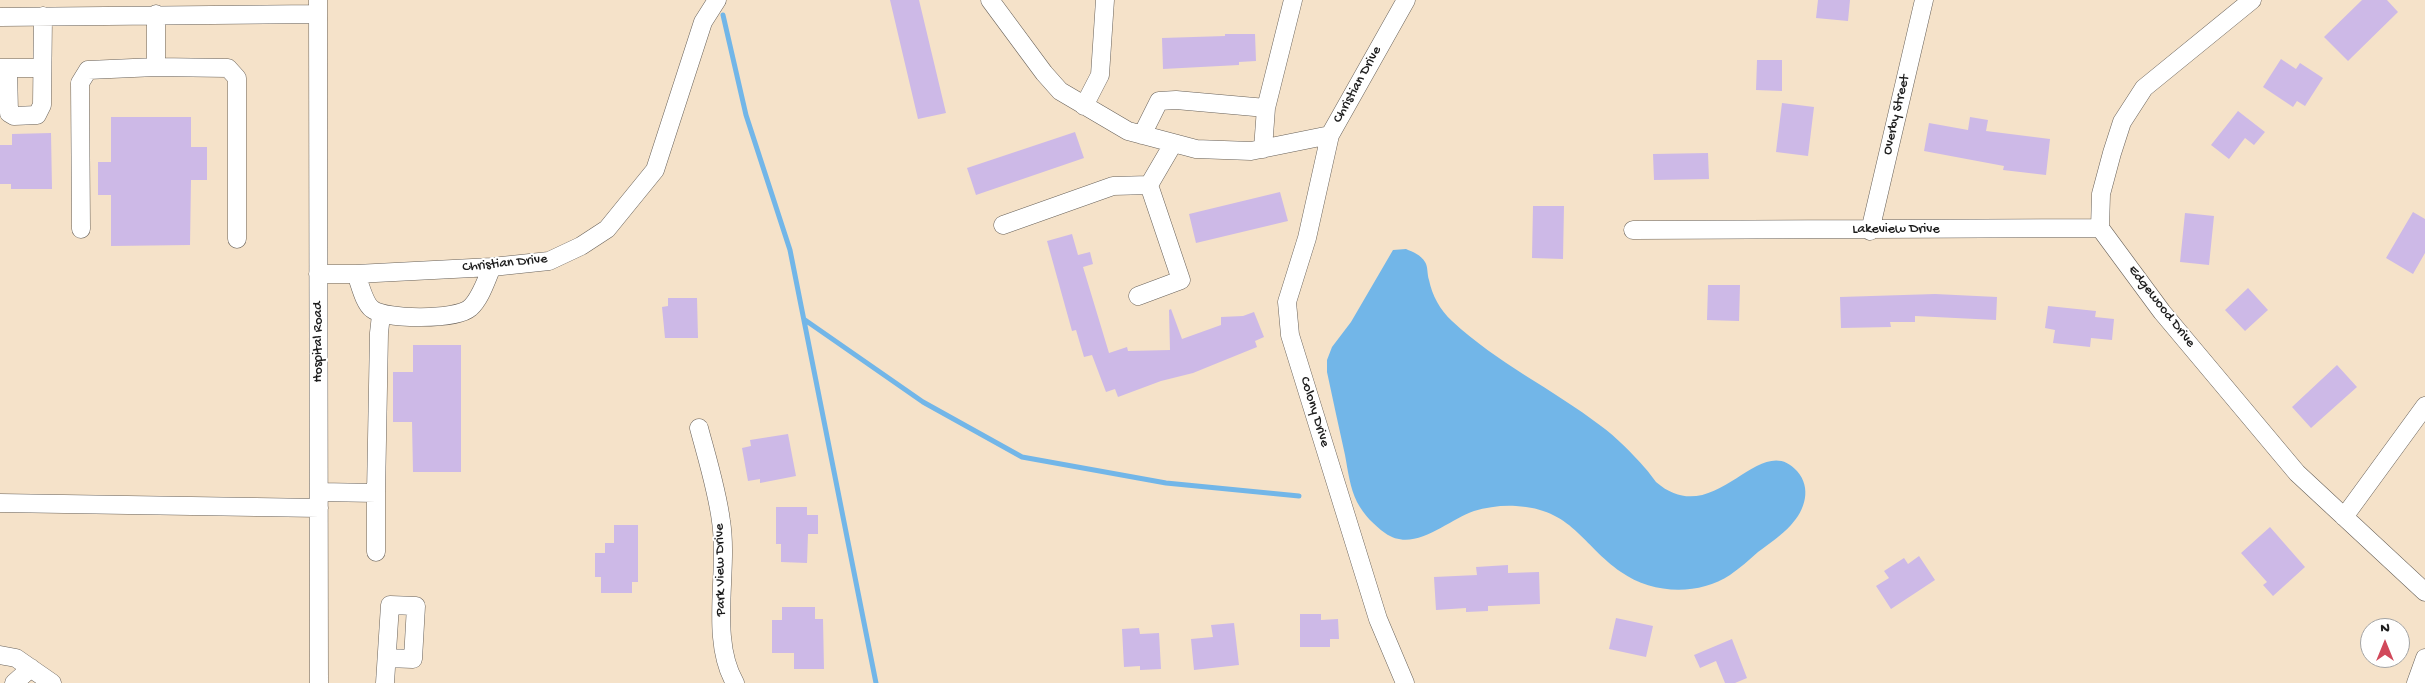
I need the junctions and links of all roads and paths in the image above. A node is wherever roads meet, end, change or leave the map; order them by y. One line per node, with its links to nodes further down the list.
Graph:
1 (717, 0): 29 (street, Christian Drive)
2 (990, 0): 16 (street, Christian Drive)
3 (1105, 0): 16 (street)
4 (1292, 0): 17 (street)
5 (1406, 0): 19 (street, Christian Drive)
6 (1924, 0): 27 (street, Overby Street)
7 (2252, 0): 24 (street)
8 (237, 7): 9 (street); 10 (street)
9 (318, 7): 30 (street, Hospital Road)
10 (156, 14): 11 (street); 15 (street)
11 (43, 16): 12 (street); 14 (street)
12 (0, 17)
13 (4, 68): 14 (street); 14 (street)
14 (42, 68)
15 (156, 68): 25 (street); 28 (street)
16 (1084, 106): 18 (street, Christian Drive)
17 (1266, 108): 18 (street); 21 (street)
18 (1142, 135): 20 (street, Christian Drive)
19 (1330, 135): 21 (street, Christian Drive); 51 (street, Colony Drive)
20 (1173, 144): 21 (street, Christian Drive); 22 (street)
21 (1263, 149)
22 (1149, 185): 23 (street); 32 (street)
23 (1003, 225)
24 (2100, 228): 27 (street, Lakeview Drive); 39 (street, Edgewood Drive)
25 (81, 229)
26 (1633, 230): 27 (street, Lakeview Drive)
27 (1870, 231)
28 (236, 239)
29 (492, 267): 31 (street, Christian Drive); 33 (street)
30 (318, 274): 31 (street, Christian Drive); 37 (street, Hospital Road)
31 (356, 274): 33 (street)
32 (1138, 296)
33 (382, 315): 36 (street)
34 (2425, 406): 39 (street)
35 (699, 428): 50 (street, Park View Drive)
36 (376, 493): 37 (street); 40 (street)
37 (320, 500): 38 (street); 48 (street, Hospital Road)
38 (0, 503)
39 (2344, 517): 41 (street, Edgewood Drive)
40 (376, 552)
41 (2425, 592)
42 (0, 655): 45 (street)
43 (387, 658): 49 (street)
44 (2425, 658): 52 (street)
45 (31, 668): 46 (street); 47 (street)
46 (14, 683)
47 (52, 683)
48 (319, 683)
49 (386, 683)
50 (735, 683)
51 (1405, 683)
52 (2416, 683)

